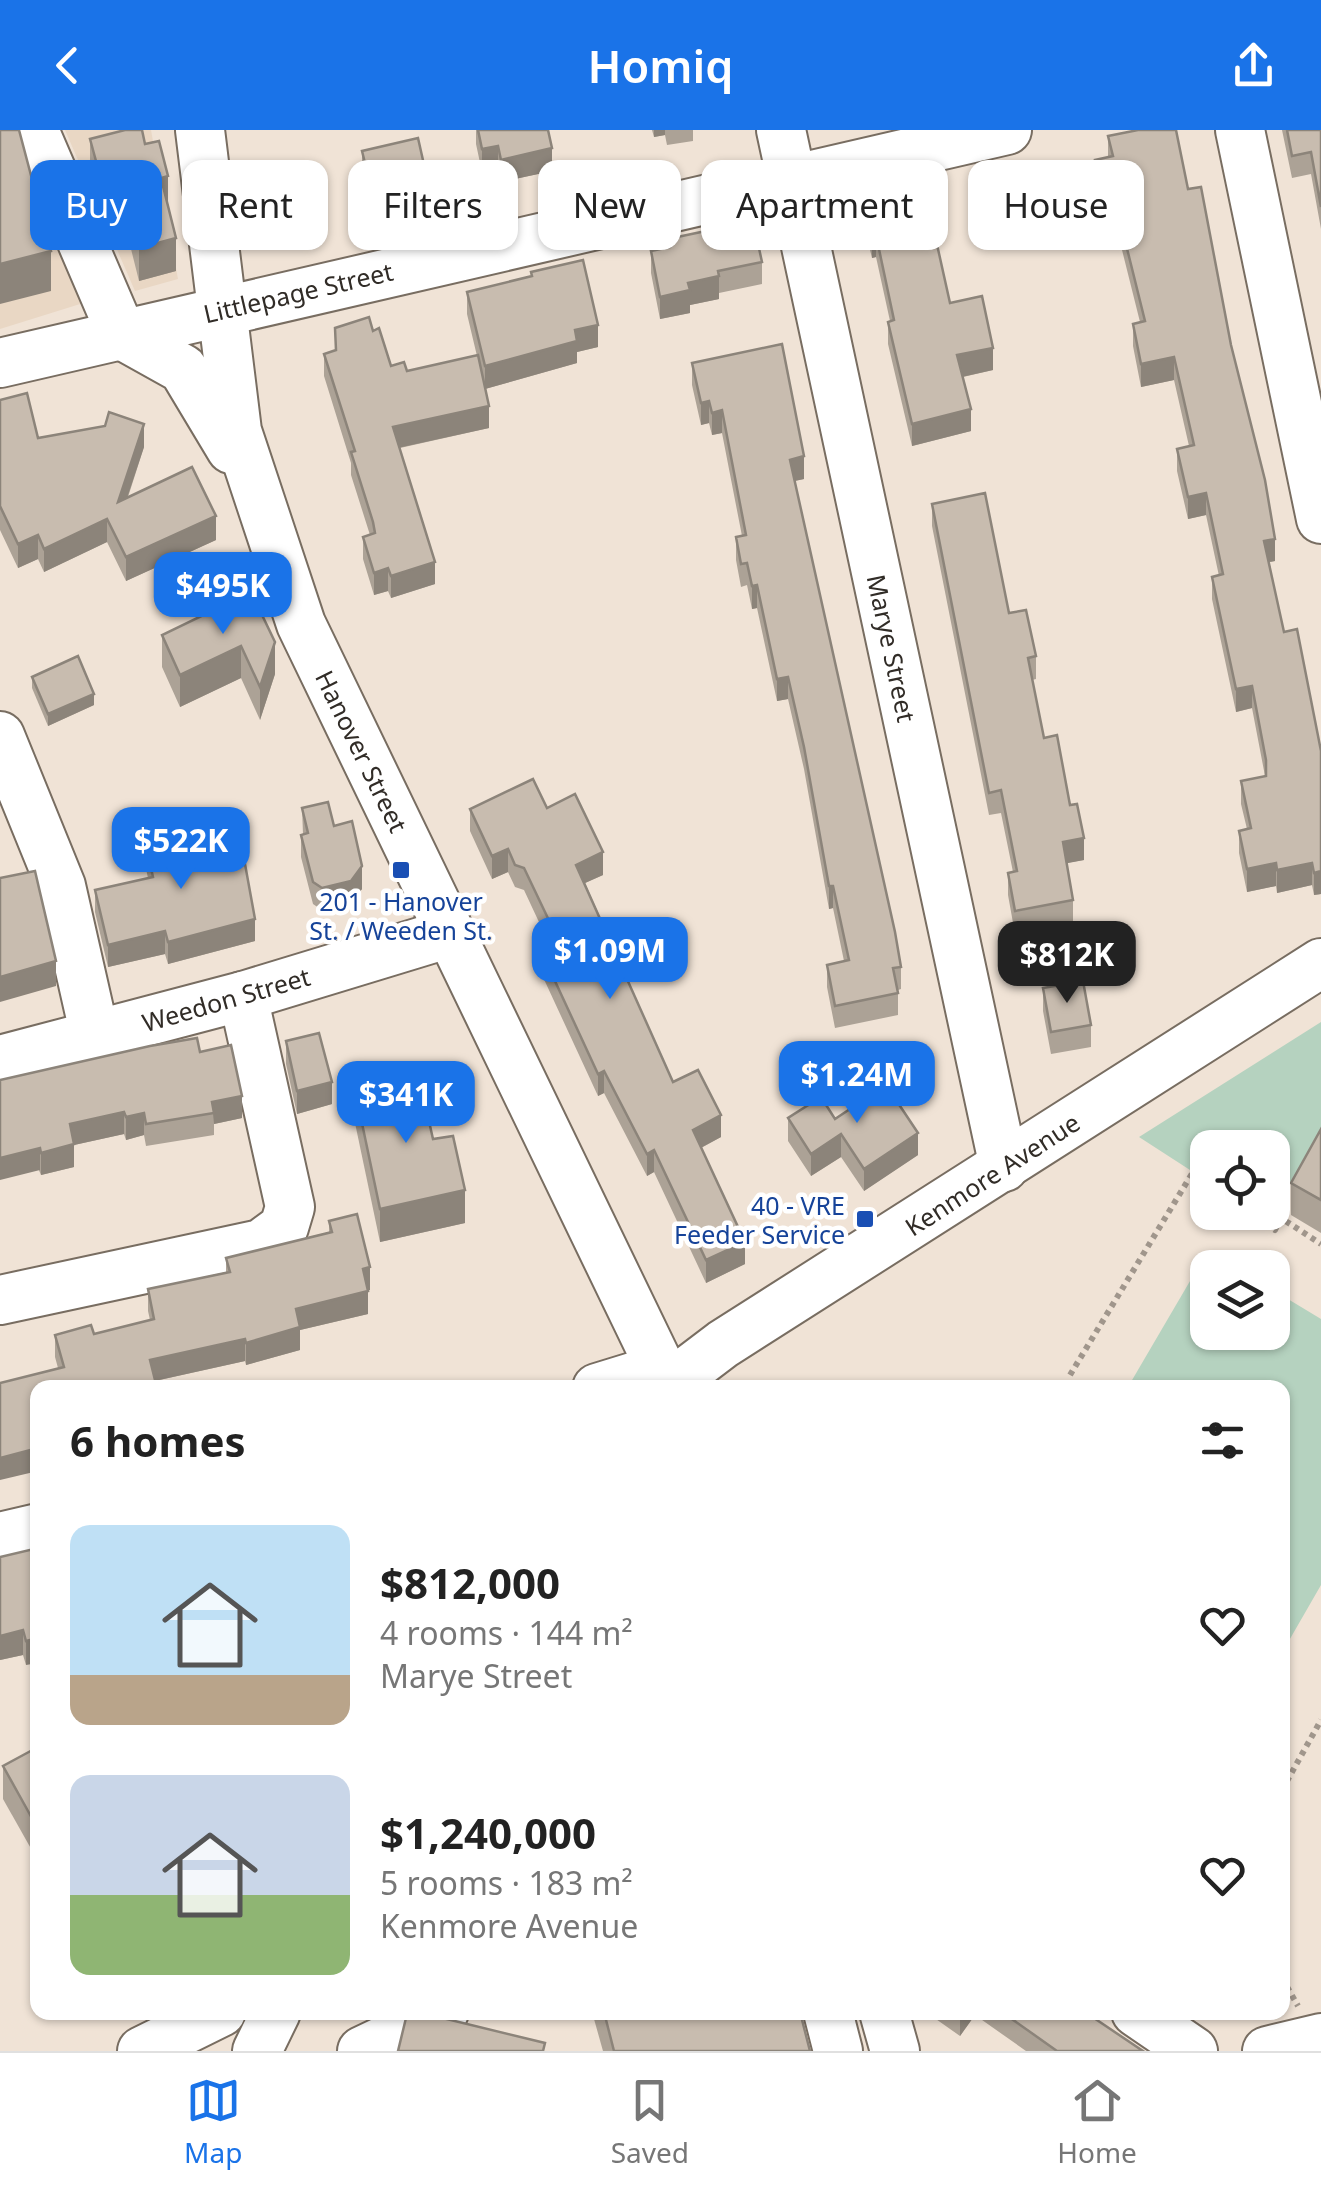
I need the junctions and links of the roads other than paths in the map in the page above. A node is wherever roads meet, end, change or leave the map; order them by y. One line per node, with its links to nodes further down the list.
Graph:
1 (34, 130): 11 (street)
2 (200, 130): 10 (street, Hanover Street)
3 (781, 130): 6 (street, Marye Street)
4 (1007, 130): 7 (street, Littlepage Street)
5 (1240, 130): 14 (street)
6 (787, 160)
7 (875, 160)
8 (701, 199): 10 (street, Littlepage Street)
9 (806, 250): 21 (street, Marye Street)
10 (218, 309): 11 (street, Littlepage Street); 13 (street, Hanover Street)
11 (122, 335): 12 (street, Littlepage Street); 13 (street)
12 (0, 363)
13 (258, 494): 16 (street, Hanover Street)
14 (1321, 519)
15 (0, 736): 19 (street)
16 (450, 933): 18 (street, Weedon Street); 25 (street, Hanover Street)
17 (1321, 963): 21 (street, Kenmore Avenue)
18 (243, 996): 19 (street, Weedon Street); 22 (street)
19 (95, 1036): 20 (street, Weedon Street)
20 (0, 1060)
21 (1004, 1167): 26 (street, Kenmore Avenue)
22 (0, 1300)
23 (623, 1380): 24 (street)
24 (649, 1380)
25 (665, 1380)
26 (676, 1380)
27 (30, 1530): 28 (street)
28 (0, 1537)
29 (205, 2020): 36 (street)
30 (272, 2020): 37 (street)
31 (427, 2020): 38 (street)
32 (830, 2020): 39 (street)
33 (886, 2020): 40 (street)
34 (1148, 2020): 41 (street)
35 (1310, 2022): 42 (street)
36 (142, 2051)
37 (257, 2051)
38 (362, 2051)
39 (838, 2051)
40 (894, 2051)
41 (1193, 2051)
42 (1267, 2051)

